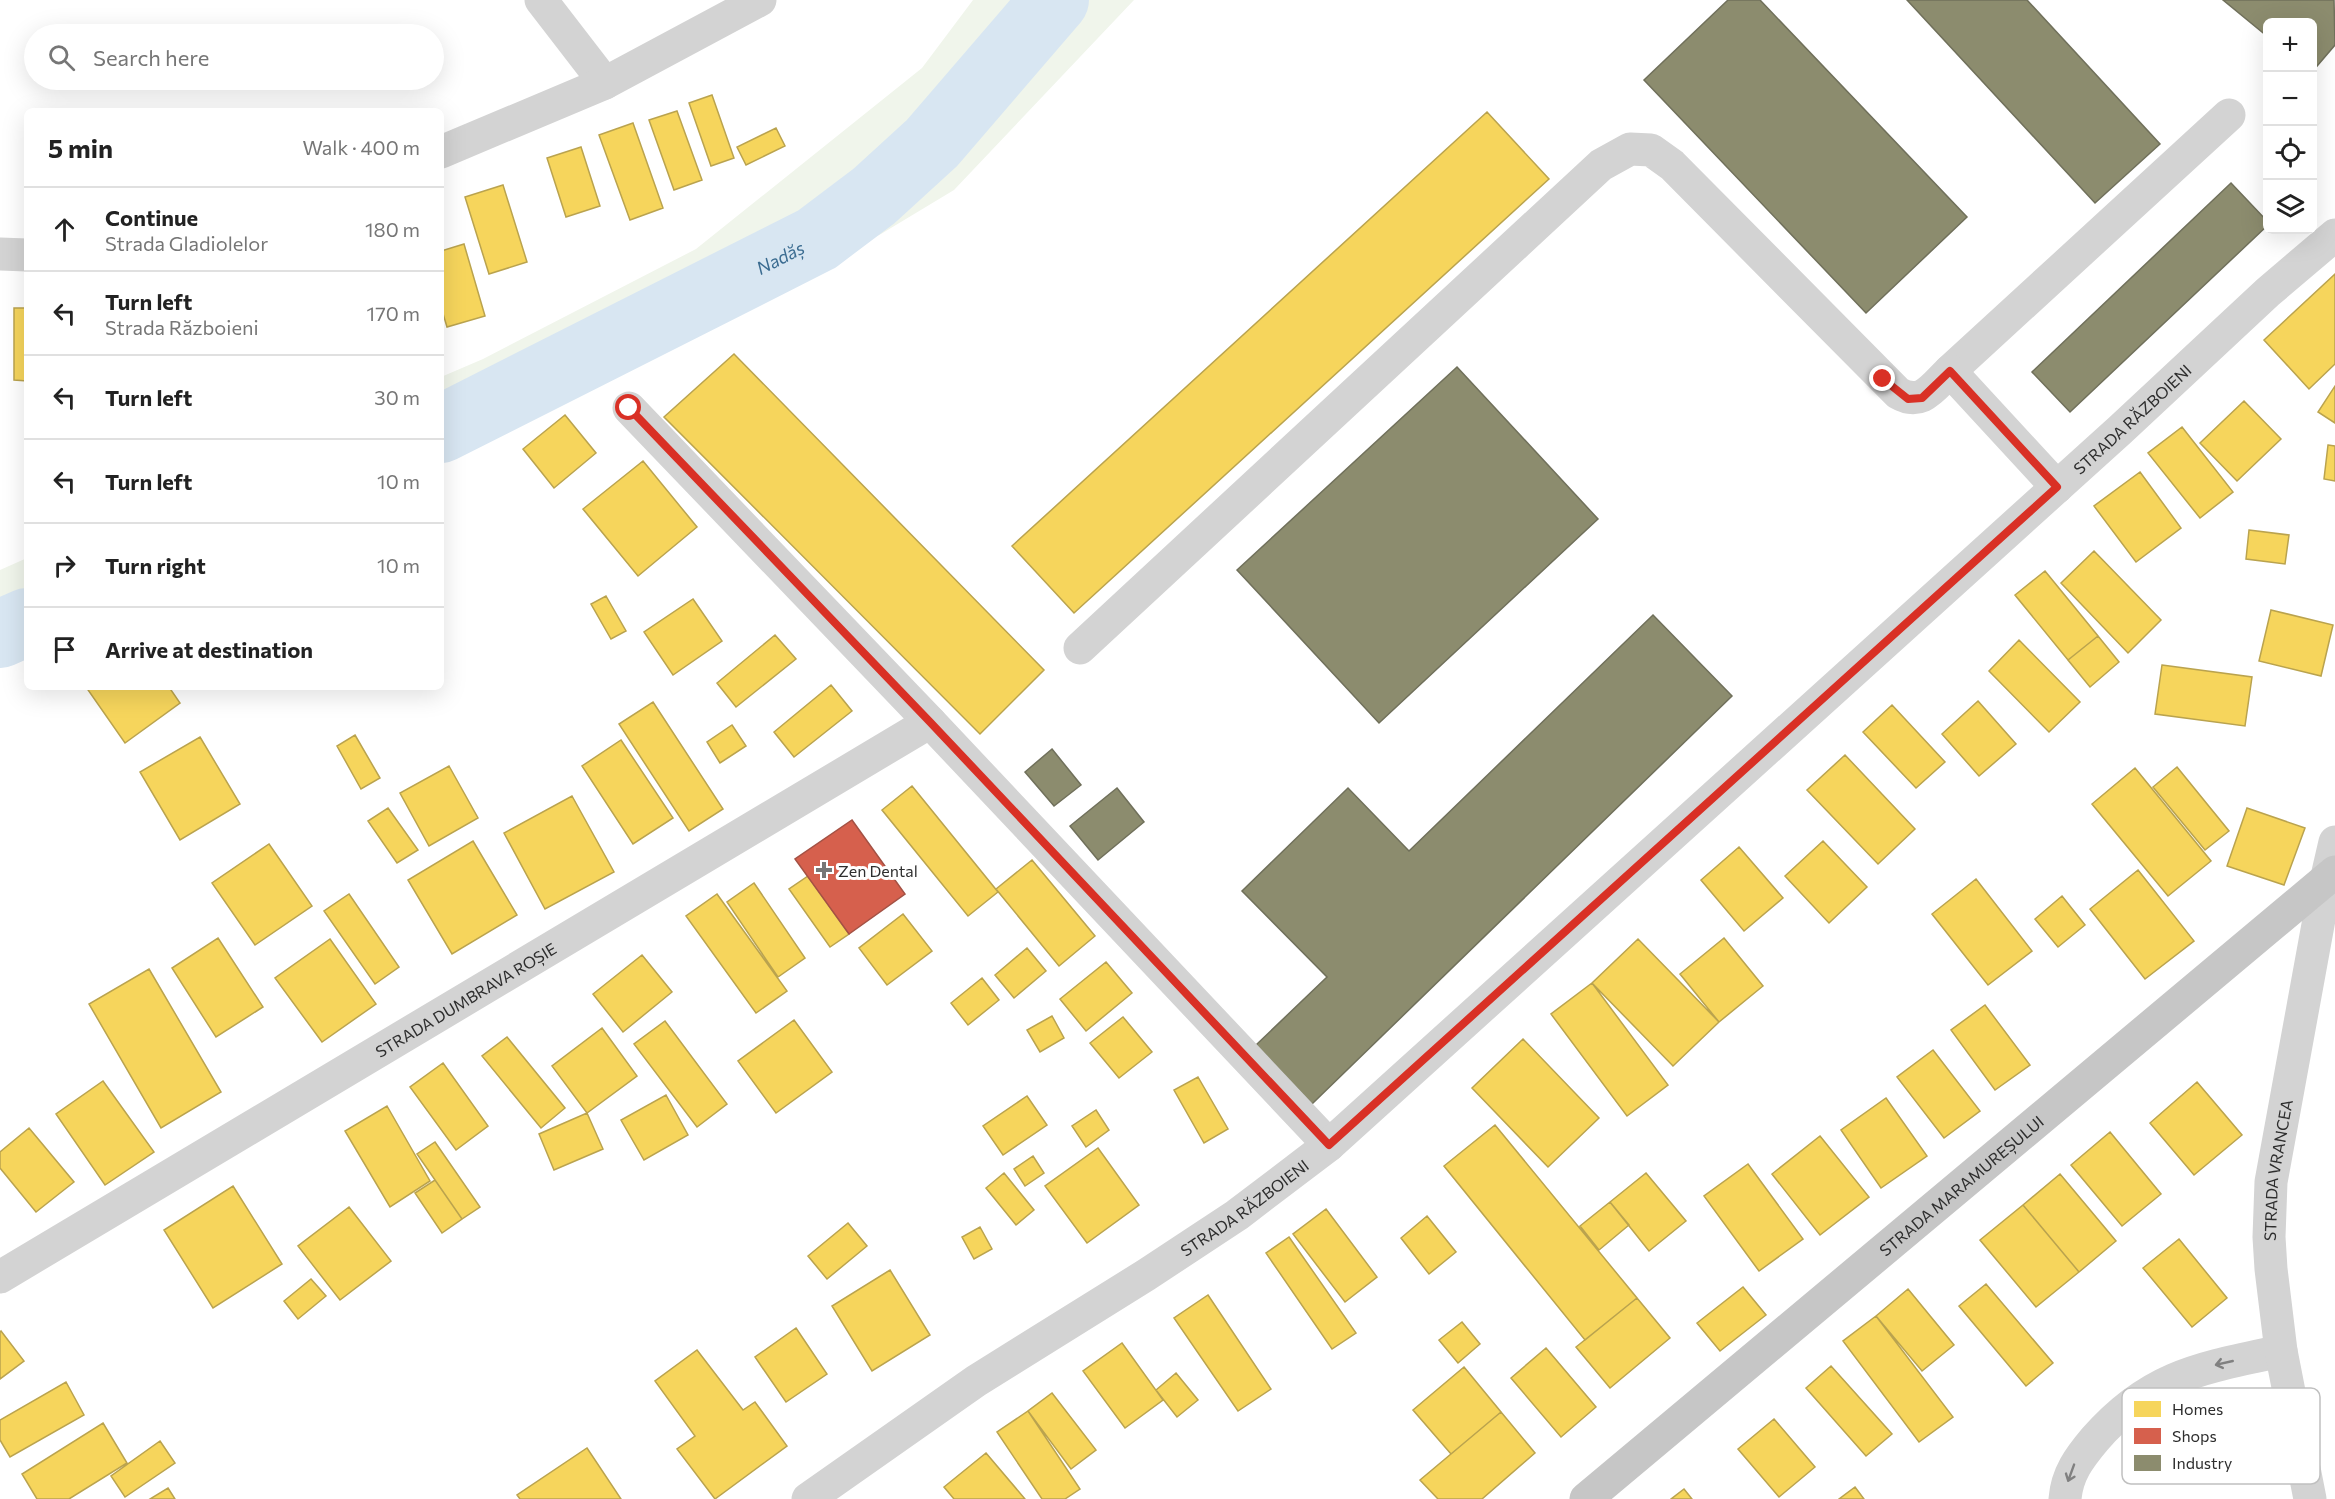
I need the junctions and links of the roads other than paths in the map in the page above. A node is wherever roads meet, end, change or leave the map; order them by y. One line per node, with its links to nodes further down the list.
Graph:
1 (541, 0): 3 (street)
2 (760, 0): 3 (street)
3 (605, 83): 5 (street)
4 (2229, 115): 9 (street)
5 (444, 151)
6 (2335, 235): 11 (street, STRADA RĂZBOIENI)
7 (0, 254): 8 (street)
8 (24, 255)
9 (1950, 371): 11 (street); 12 (street)
10 (629, 408): 13 (street)
11 (2057, 487): 18 (street, STRADA RĂZBOIENI)
12 (1080, 648)
13 (930, 722): 18 (street); 19 (street, STRADA DUMBRAVA ROȘIE)
14 (2335, 828): 17 (street)
15 (2335, 842): 16 (street, STRADA VRANCEA)
16 (2330, 876): 17 (main road, STRADA MARAMUREȘULUI); 20 (street, STRADA VRANCEA)
17 (2282, 917): 26 (main road, STRADA MARAMUREȘULUI)
18 (1329, 1145): 25 (street, STRADA RĂZBOIENI)
19 (0, 1277)
20 (2281, 1351): 21 (street, one-way to 21); 22 (street, STRADA VRANCEA)
21 (2155, 1388)
22 (2288, 1388)
23 (2122, 1412): 27 (street, one-way to 27)
24 (2307, 1484): 28 (street, STRADA VRANCEA)
25 (808, 1499)
26 (1586, 1499)
27 (2065, 1499)
28 (2310, 1499)

